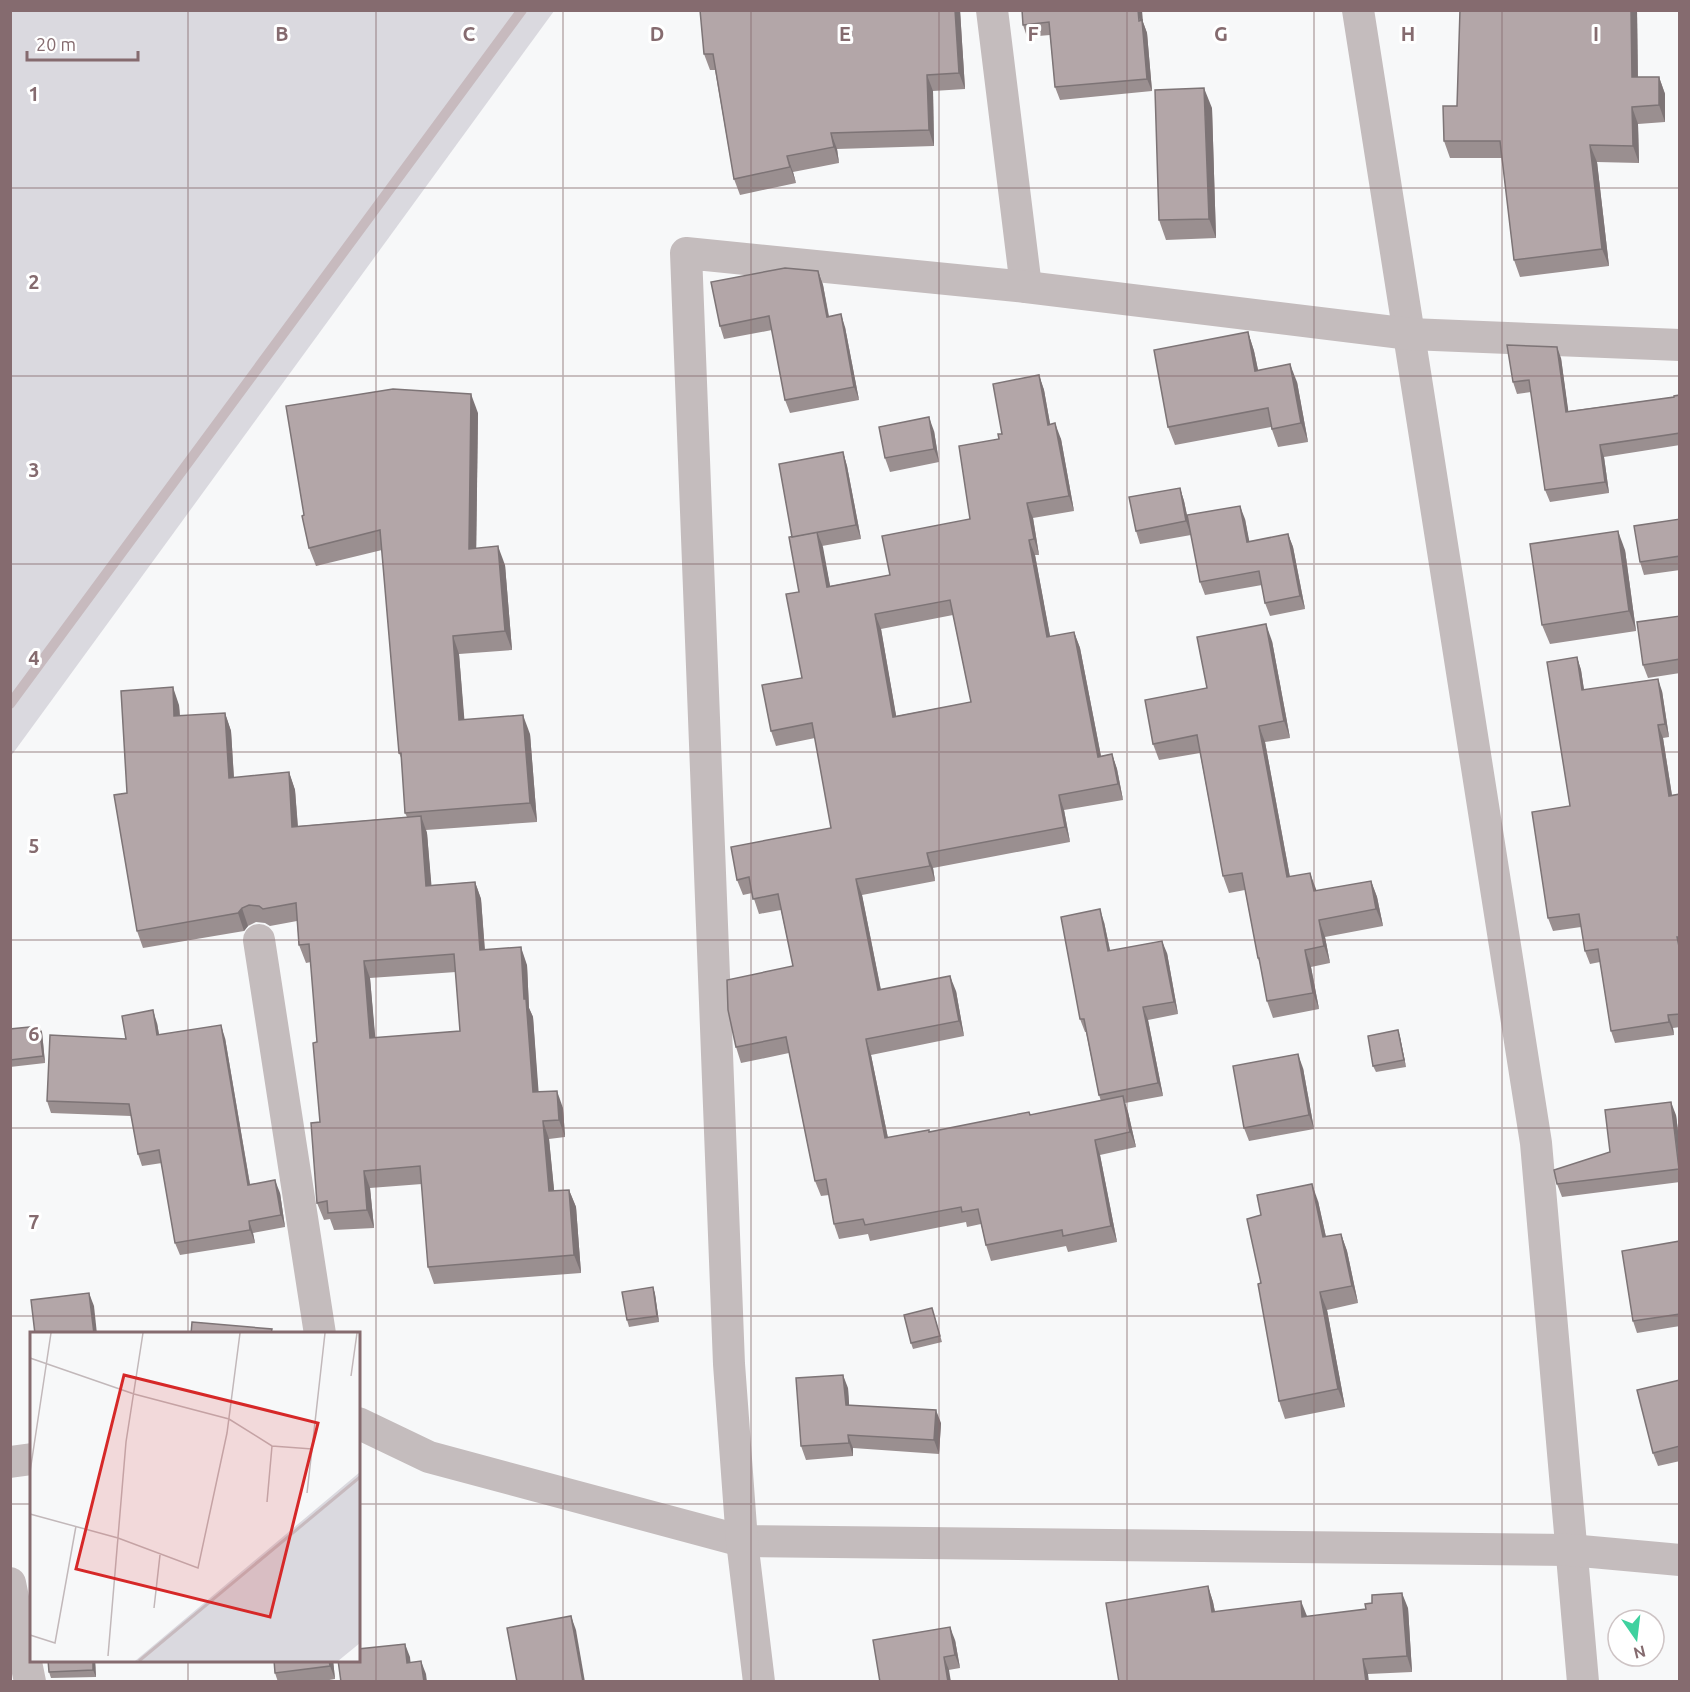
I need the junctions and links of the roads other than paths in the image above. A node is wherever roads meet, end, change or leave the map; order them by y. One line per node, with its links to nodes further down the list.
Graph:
1 (992, 10): 3 (street)
2 (1358, 10): 4 (street)
3 (1026, 287): 4 (street); 11 (street)
4 (1410, 334): 5 (street); 12 (street)
5 (1680, 345)
6 (259, 940): 7 (street)
7 (320, 1332)
8 (360, 1424): 11 (street)
9 (30, 1459): 10 (street)
10 (10, 1462)
11 (742, 1541): 12 (street); 16 (street)
12 (1570, 1550): 13 (street); 17 (street)
13 (1680, 1560)
14 (10, 1582): 15 (street)
15 (30, 1682)
16 (759, 1682)
17 (1583, 1682)

